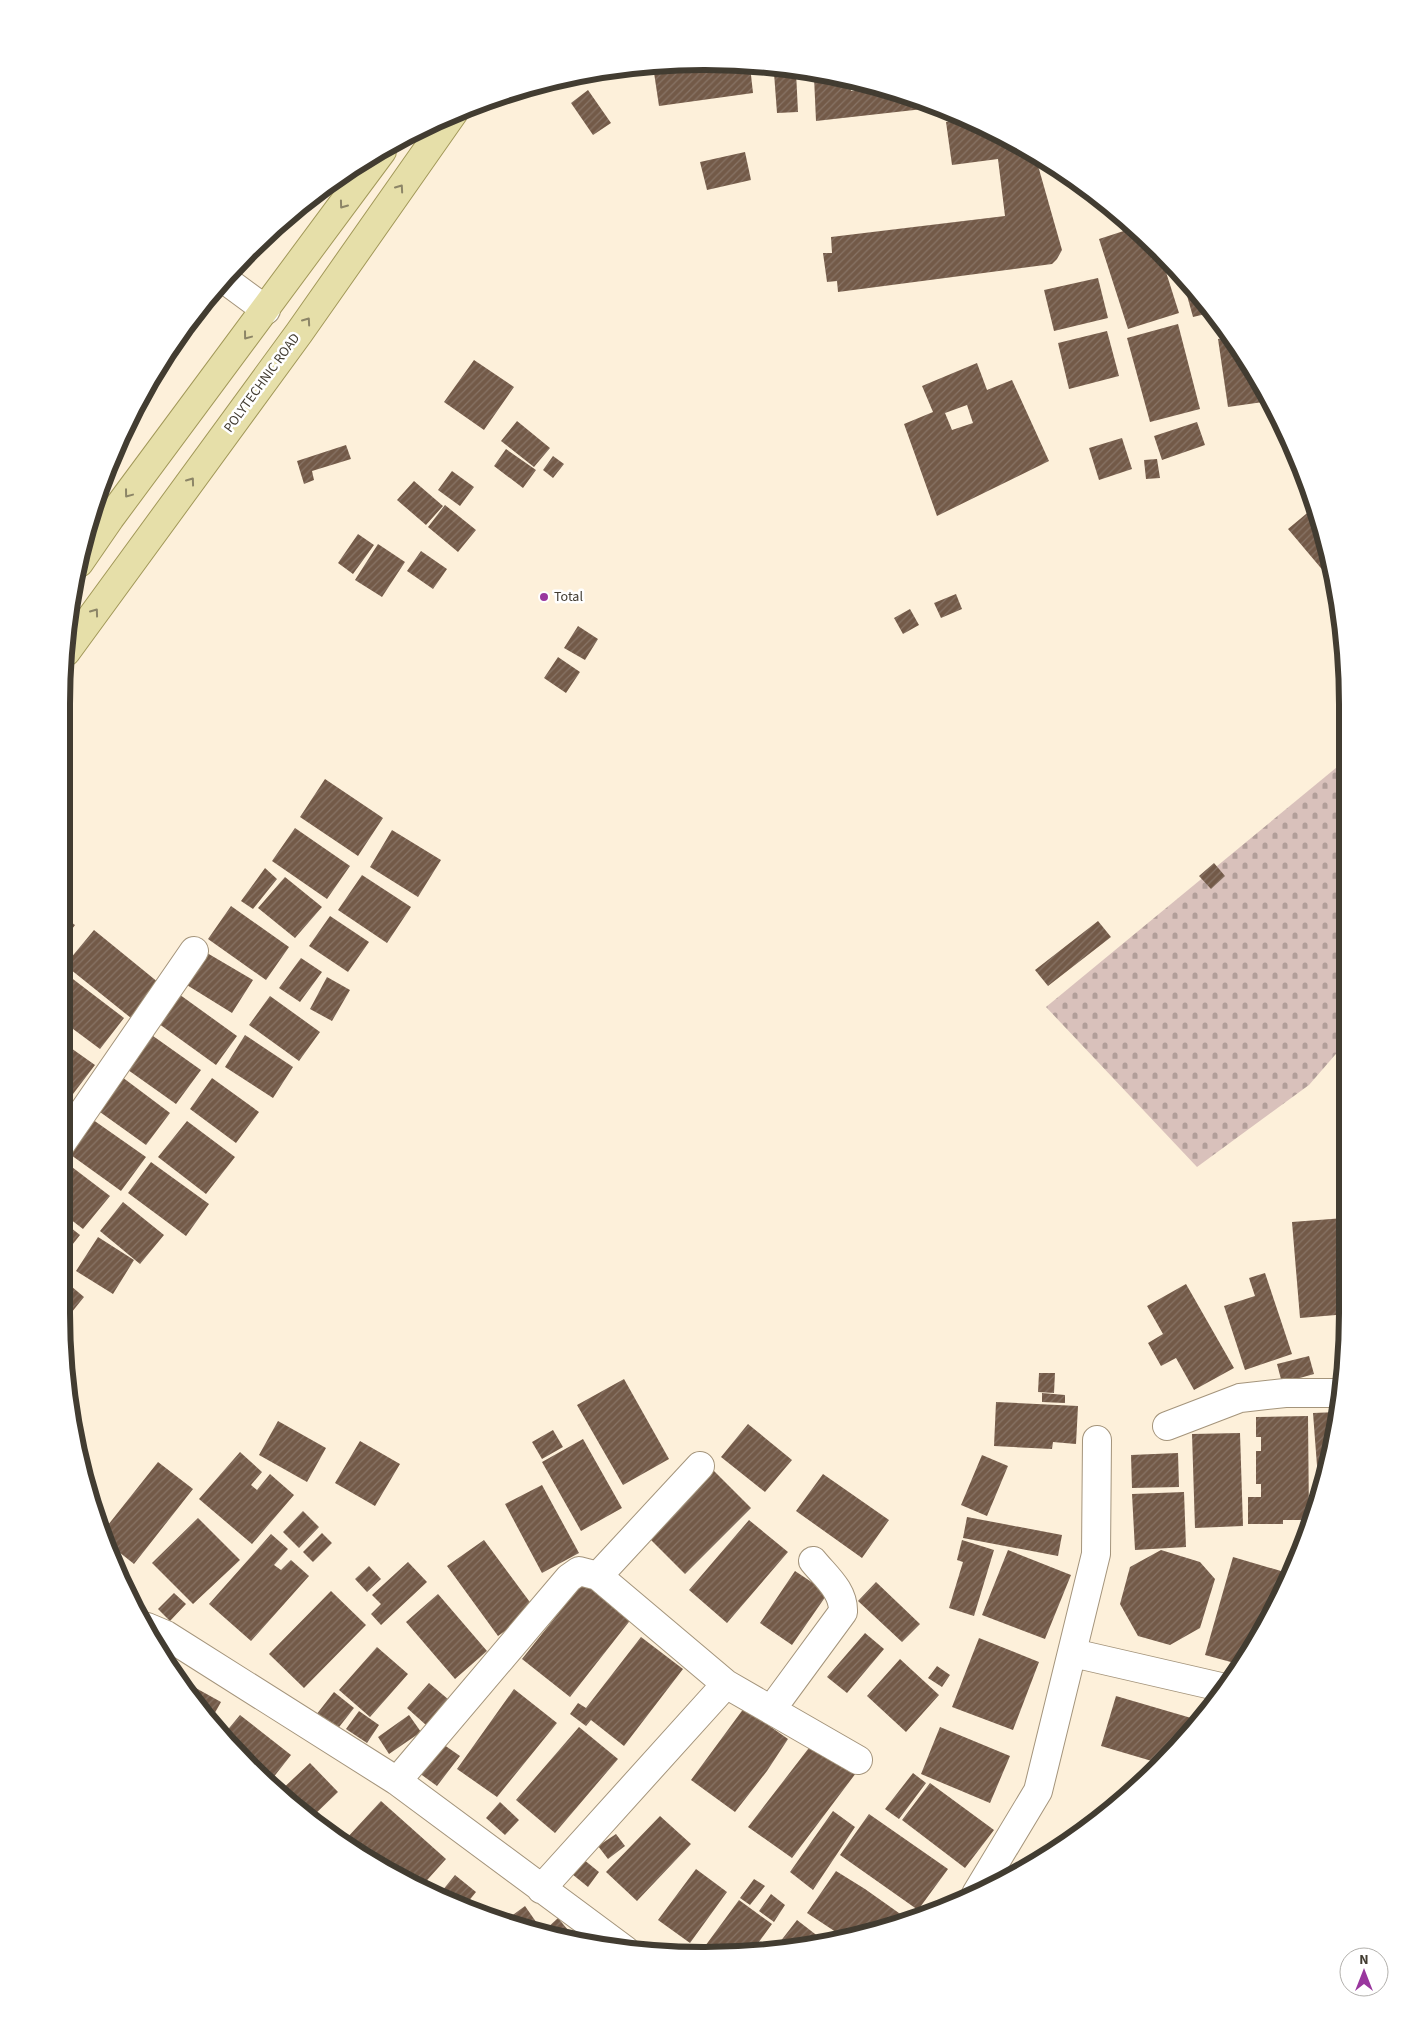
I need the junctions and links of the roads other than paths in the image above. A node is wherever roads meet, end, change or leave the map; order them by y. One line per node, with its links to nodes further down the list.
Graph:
1 (444, 126): 6 (main road, POLYTECHNIC ROAD, one-way to 1)
2 (372, 164): 4 (main road, one-way to 4)
3 (230, 283): 4 (street)
4 (266, 310): 5 (main road, one-way to 5)
5 (90, 546)
6 (73, 642)
7 (194, 950): 8 (street)
8 (70, 1131)
9 (1334, 1393): 10 (street)
10 (1167, 1426)
11 (1097, 1440): 16 (street)
12 (700, 1466): 14 (street)
13 (813, 1561): 19 (street)
14 (598, 1576): 17 (street); 21 (street)
15 (156, 1631): 21 (street)
16 (1074, 1654): 18 (street); 22 (street)
17 (726, 1684): 19 (street); 23 (street)
18 (1217, 1686)
19 (771, 1710): 20 (street)
20 (858, 1760)
21 (397, 1782): 23 (street)
22 (982, 1883)
23 (541, 1889): 24 (street)
24 (612, 1940)

